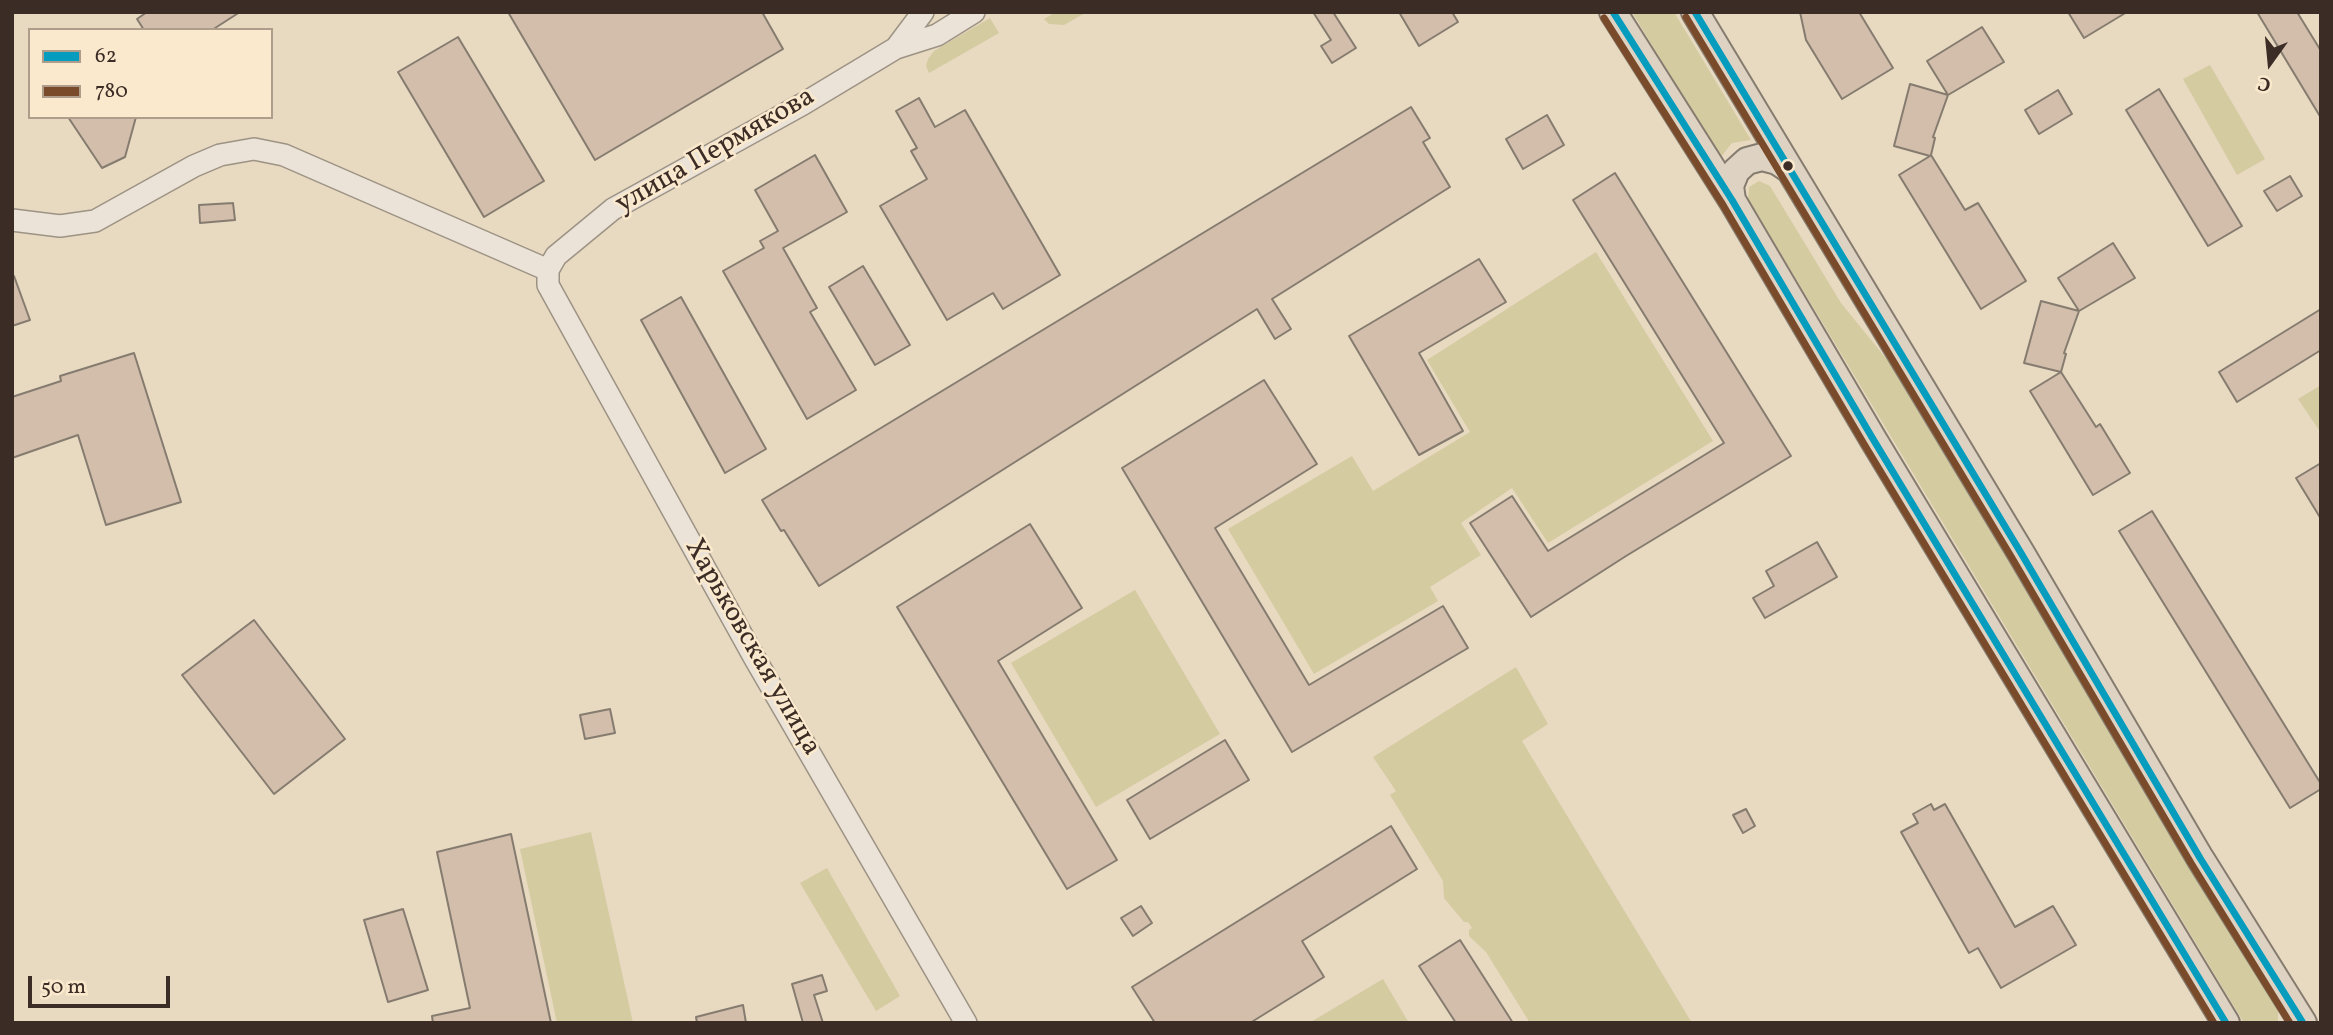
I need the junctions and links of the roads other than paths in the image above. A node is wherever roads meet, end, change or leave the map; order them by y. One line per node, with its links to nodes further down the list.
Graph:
1 (923, 12): 5 (street, улица Пермякова)
2 (974, 12): 5 (street, улица Пермякова)
3 (1613, 12): 7 (main road)
4 (1695, 12): 6 (main road)
5 (896, 48): 9 (street, улица Пермякова)
6 (1789, 169): 7 (main road); 10 (main road)
7 (1732, 201): 12 (main road)
8 (12, 220): 9 (street)
9 (548, 270): 11 (street, Харьковская улица)
10 (2298, 1019)
11 (965, 1023)
12 (2226, 1023)

